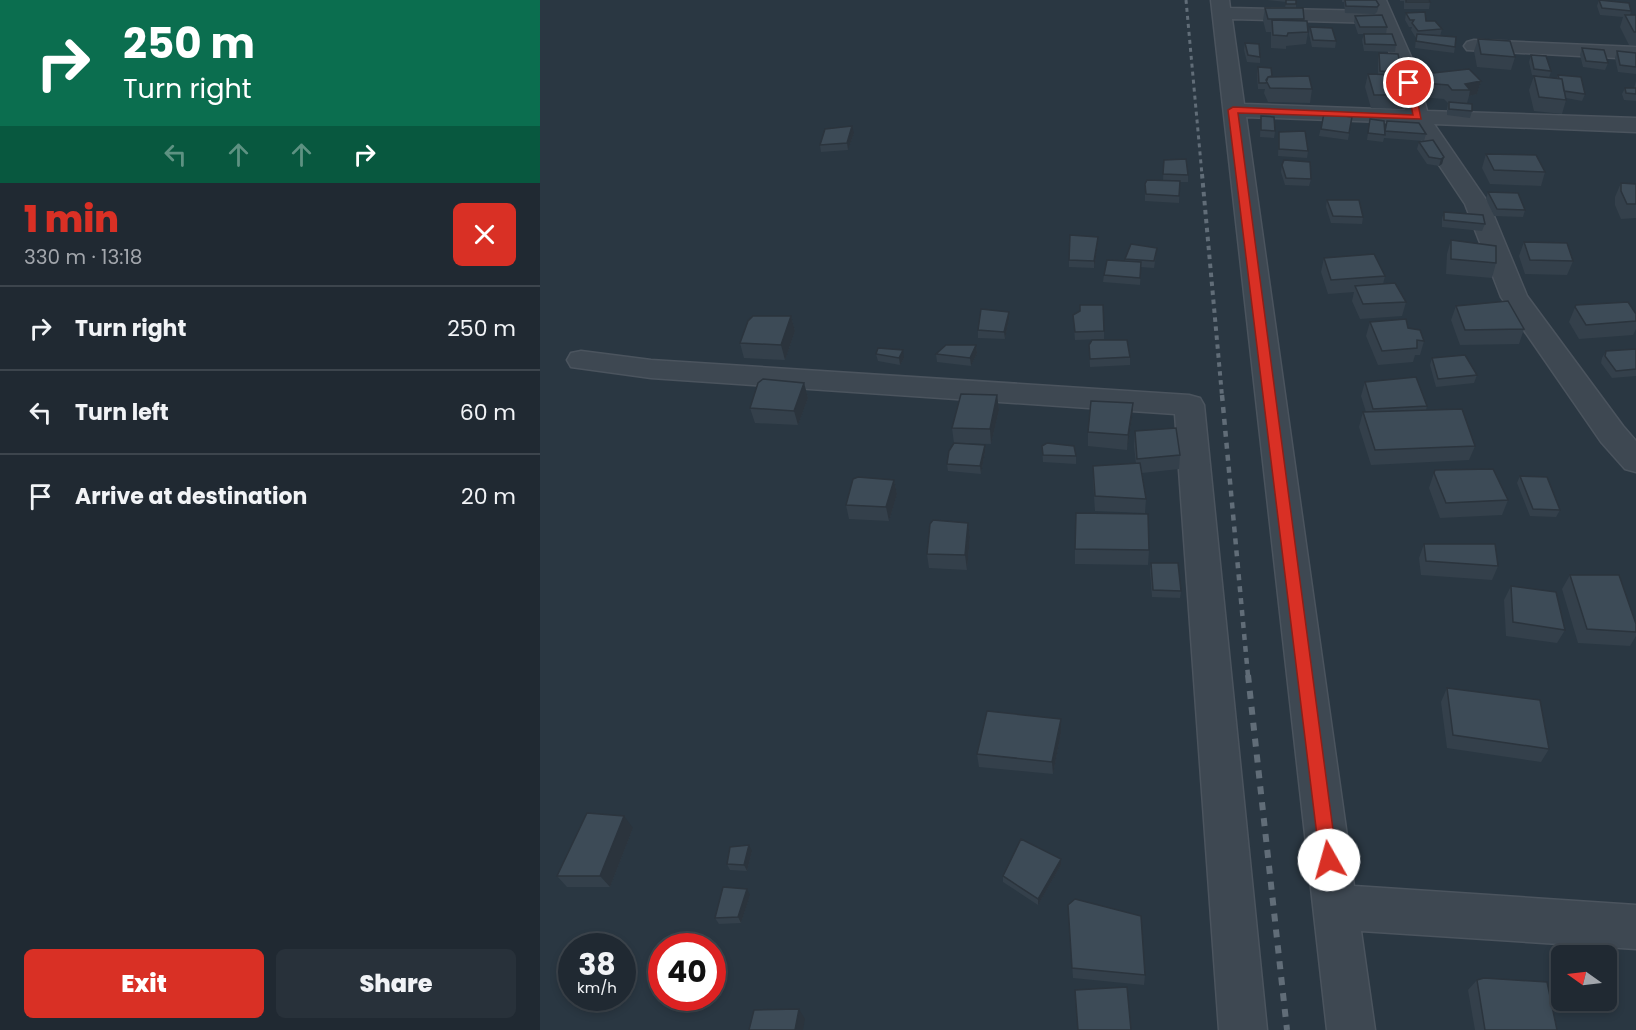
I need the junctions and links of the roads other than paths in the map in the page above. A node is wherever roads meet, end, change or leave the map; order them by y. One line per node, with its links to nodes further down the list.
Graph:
1 (1221, 7): 2 (street); 5 (street)
2 (1381, 8): 6 (street)
3 (1474, 46): 4 (street)
4 (1636, 53)
5 (1233, 110): 6 (street); 11 (street)
6 (1418, 117): 7 (street); 9 (street)
7 (1636, 125)
8 (581, 360): 13 (street)
9 (1624, 433): 10 (street)
10 (1636, 461)
11 (1335, 907): 12 (street); 14 (street)
12 (1636, 927)
13 (1243, 1030)
14 (1351, 1030)

